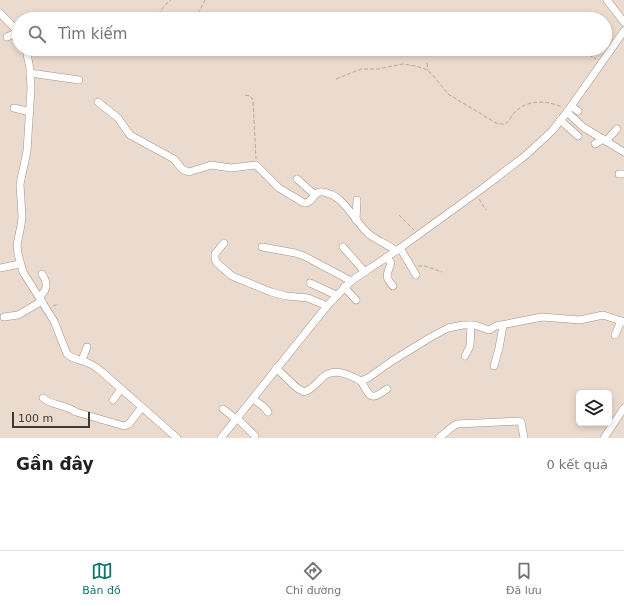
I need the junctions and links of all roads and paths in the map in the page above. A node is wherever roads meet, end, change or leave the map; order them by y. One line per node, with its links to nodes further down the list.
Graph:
1 (171, 0): 4 (path)
2 (205, 0): 5 (path)
3 (607, 0): 7 (street)
4 (160, 12)
5 (199, 12)
6 (0, 14): 8 (street)
7 (624, 22)
8 (12, 26)
9 (624, 31): 12 (street)
10 (12, 35): 11 (street)
11 (7, 37)
12 (612, 48)
13 (27, 56): 19 (street)
14 (590, 56): 17 (path)
15 (606, 56): 17 (street)
16 (427, 63): 18 (path)
17 (601, 63): 25 (street)
18 (428, 71): 20 (path); 25 (path)
19 (30, 73): 21 (street); 27 (street)
20 (336, 79)
21 (79, 80)
22 (245, 95): 34 (path)
23 (98, 102): 34 (street)
24 (14, 108): 27 (street)
25 (569, 109): 26 (street); 28 (street); 31 (street)
26 (578, 111)
27 (30, 112): 48 (street)
28 (560, 120): 30 (street); 36 (street)
29 (617, 129): 31 (street)
30 (578, 136)
31 (604, 140): 32 (street); 33 (street)
32 (595, 144)
33 (624, 152)
34 (256, 165): 37 (street)
35 (297, 179): 37 (street)
36 (476, 194): 39 (path); 42 (street)
37 (315, 195): 41 (street)
38 (357, 200): 41 (street)
39 (486, 210)
40 (399, 215): 42 (path)
41 (356, 220): 46 (street)
42 (418, 235): 46 (street)
43 (224, 243): 63 (street)
44 (262, 247): 55 (street)
45 (343, 247): 51 (street)
46 (398, 250): 47 (street); 49 (street)
47 (387, 257): 51 (street); 57 (street)
48 (20, 264): 50 (street); 60 (street)
49 (411, 267): 52 (path); 54 (street)
50 (0, 268)
51 (365, 272): 55 (street)
52 (442, 272)
53 (42, 274): 60 (street)
54 (416, 275)
55 (351, 281): 58 (street)
56 (310, 283): 59 (street)
57 (392, 286)
58 (344, 287): 59 (street); 61 (street)
59 (336, 296): 63 (street)
60 (40, 299): 64 (street); 65 (street)
61 (356, 300)
62 (59, 304): 64 (path)
63 (327, 306): 74 (street)
64 (47, 309): 72 (street)
65 (4, 317)
66 (622, 321): 68 (street); 69 (street)
67 (471, 325): 68 (street); 71 (street); 75 (street)
68 (503, 326): 73 (street)
69 (615, 335)
70 (87, 347): 72 (street)
71 (465, 356)
72 (82, 360): 76 (street)
73 (494, 366)
74 (276, 368): 75 (street); 79 (street)
75 (361, 380): 77 (street)
76 (121, 389): 80 (street); 81 (street)
77 (387, 389)
78 (43, 398): 81 (street)
79 (252, 398): 84 (street); 85 (street)
80 (113, 400)
81 (142, 407): 87 (street)
82 (624, 408): 91 (street)
83 (223, 409): 85 (street)
84 (268, 412)
85 (237, 418): 86 (street); 88 (street)
86 (255, 436)
87 (177, 438)
88 (221, 438)
89 (439, 438): 90 (street)
90 (524, 438)
91 (604, 438)

